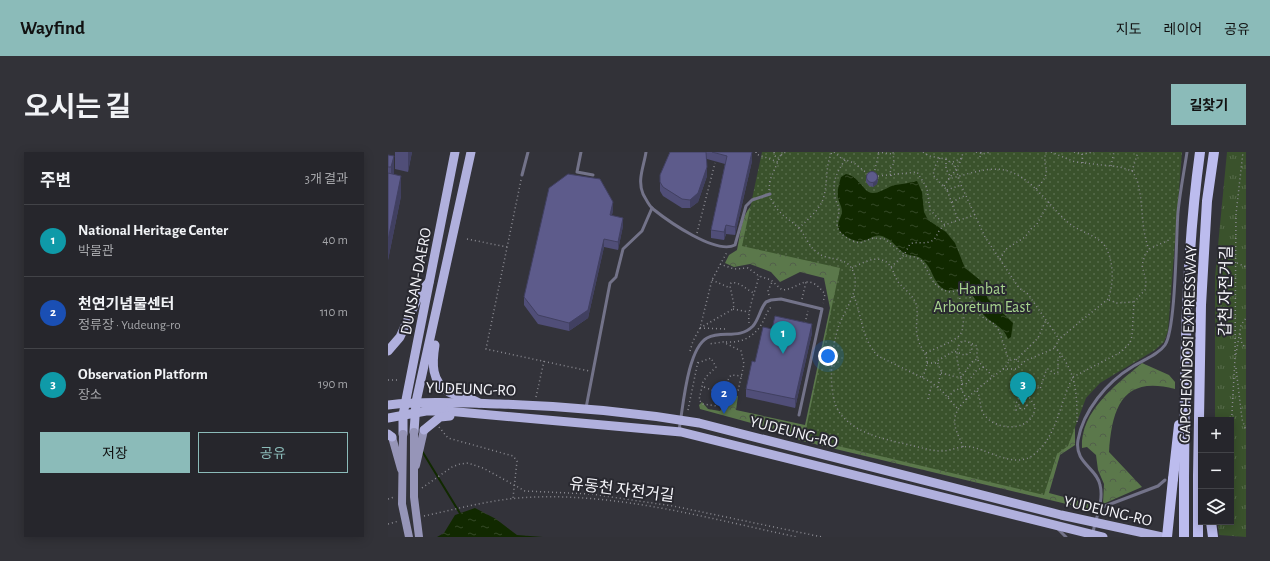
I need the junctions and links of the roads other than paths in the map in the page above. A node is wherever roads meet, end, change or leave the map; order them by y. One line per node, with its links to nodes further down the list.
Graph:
1 (455, 152): 13 (main road, DUNSAN-DAERO)
2 (471, 152): 14 (main road, DUNSAN-DAERO)
3 (528, 152): 9 (lane)
4 (581, 152): 10 (lane)
5 (646, 152): 12 (lane)
6 (1187, 152): 38 (lane)
7 (1200, 152): 16 (highway, GAPCHEONDOSI EXPRESSWAY)
8 (1214, 152): 17 (highway, GAPCHEONDOSI EXPRESSWAY)
9 (522, 175)
10 (593, 175)
11 (770, 194): 12 (lane)
12 (652, 208): 22 (lane)
13 (430, 281): 15 (main road); 19 (main road, DUNSAN-DAERO)
14 (433, 327): 18 (main road, DUNSAN-DAERO); 20 (main road)
15 (388, 351)
16 (1185, 366): 37 (highway); 49 (highway, GAPCHEONDOSI EXPRESSWAY, bridge)
17 (1201, 366): 27 (highway); 50 (highway, GAPCHEONDOSI EXPRESSWAY, bridge)
18 (416, 402): 19 (main road, YUDEUNG-RO); 20 (main road, YUDEUNG-RO); 23 (main road, DUNSAN-DAERO)
19 (405, 403): 21 (main road, YUDEUNG-RO); 25 (main road, DUNSAN-DAERO)
20 (480, 403): 22 (main road, YUDEUNG-RO)
21 (388, 405)
22 (586, 409): 29 (main road, YUDEUNG-RO)
23 (414, 413): 24 (main road, YUDEUNG-RO); 25 (main road, YUDEUNG-RO); 31 (main road, DUNSAN-DAERO)
24 (478, 413): 30 (main road); 32 (main road, YUDEUNG-RO)
25 (403, 415): 28 (main road, YUDEUNG-RO); 33 (main road, DUNSAN-DAERO)
26 (799, 415): 29 (lane)
27 (1205, 417)
28 (388, 418)
29 (681, 420): 32 (lane); 39 (main road, YUDEUNG-RO)
30 (424, 430): 36 (main road, bridge)
31 (414, 432): 36 (main road, bridge)
32 (679, 432): 40 (main road, YUDEUNG-RO)
33 (403, 434): 35 (main road, bridge)
34 (390, 435): 35 (main road)
35 (402, 473): 43 (main road, bridge)
36 (414, 476): 44 (main road, bridge)
37 (1169, 480): 38 (lane); 48 (highway, bridge)
38 (1100, 508): 39 (lane)
39 (1092, 522): 42 (lane); 47 (main road, YUDEUNG-RO)
40 (1050, 524): 42 (main road, YUDEUNG-RO); 45 (lane)
41 (1211, 525): 51 (highway)
42 (1093, 534): 46 (main road, YUDEUNG-RO)
43 (409, 537)
44 (419, 537)
45 (1066, 537)
46 (1103, 537)
47 (1162, 537)
48 (1167, 537)
49 (1184, 537)
50 (1198, 537)
51 (1213, 537)

